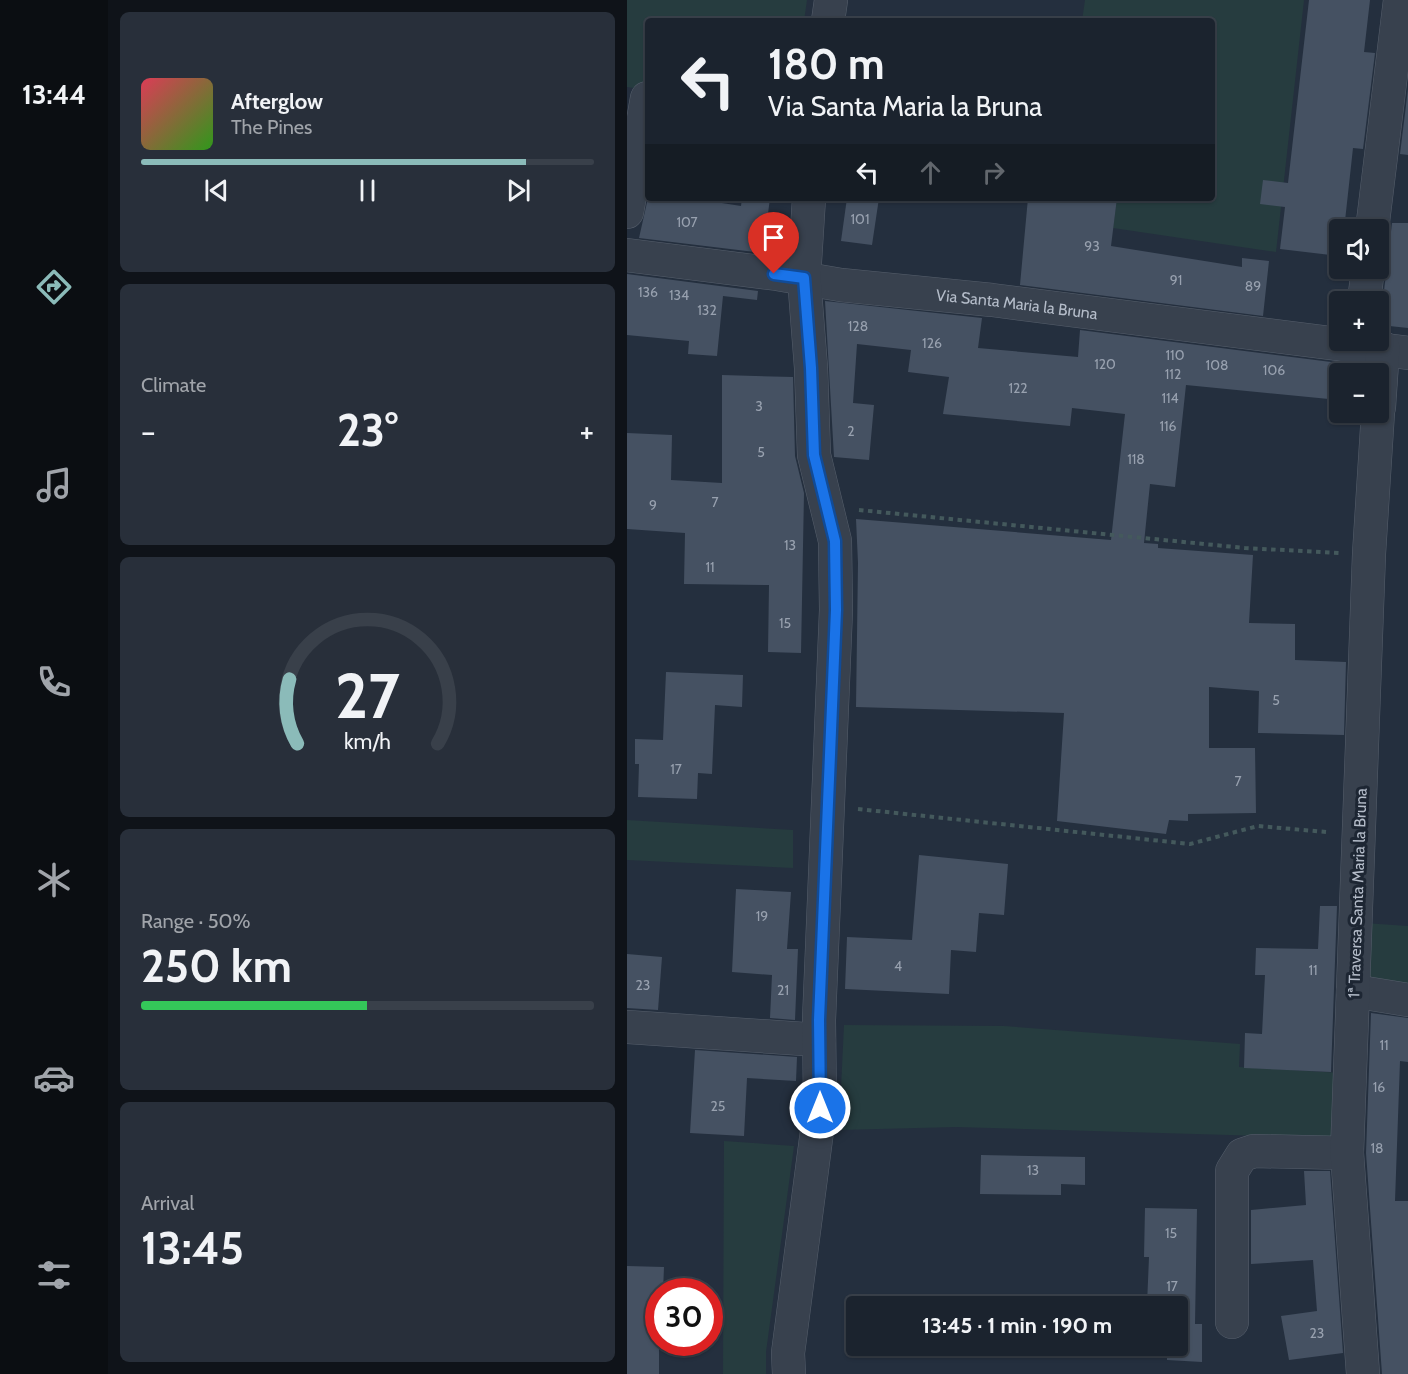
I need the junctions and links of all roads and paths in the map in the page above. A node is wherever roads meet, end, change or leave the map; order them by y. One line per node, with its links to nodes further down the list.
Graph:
1 (831, 0): 3 (street)
2 (1400, 0): 7 (street)
3 (828, 18)
4 (645, 109): 6 (street)
5 (809, 201): 9 (street)
6 (627, 212)
7 (1373, 219)
8 (627, 255): 9 (street, Via Santa Maria la Bruna)
9 (804, 278): 10 (street, Via Santa Maria la Bruna); 12 (street)
10 (1329, 341)
11 (1377, 423): 13 (street, 1ª Traversa Santa Maria la Bruna)
12 (828, 507): 13 (path); 14 (street)
13 (1369, 554): 15 (street, 1ª Traversa Santa Maria la Bruna)
14 (828, 806): 15 (path); 19 (street)
15 (1359, 836): 16 (street, 1ª Traversa Santa Maria la Bruna)
16 (1353, 991): 17 (street); 20 (street, 1ª Traversa Santa Maria la Bruna)
17 (1408, 1000)
18 (627, 1027): 19 (street)
19 (819, 1040): 22 (street)
20 (1347, 1153): 21 (street); 23 (street, 1ª Traversa Santa Maria la Bruna)
21 (1232, 1322)
22 (789, 1374)
23 (1363, 1374)

